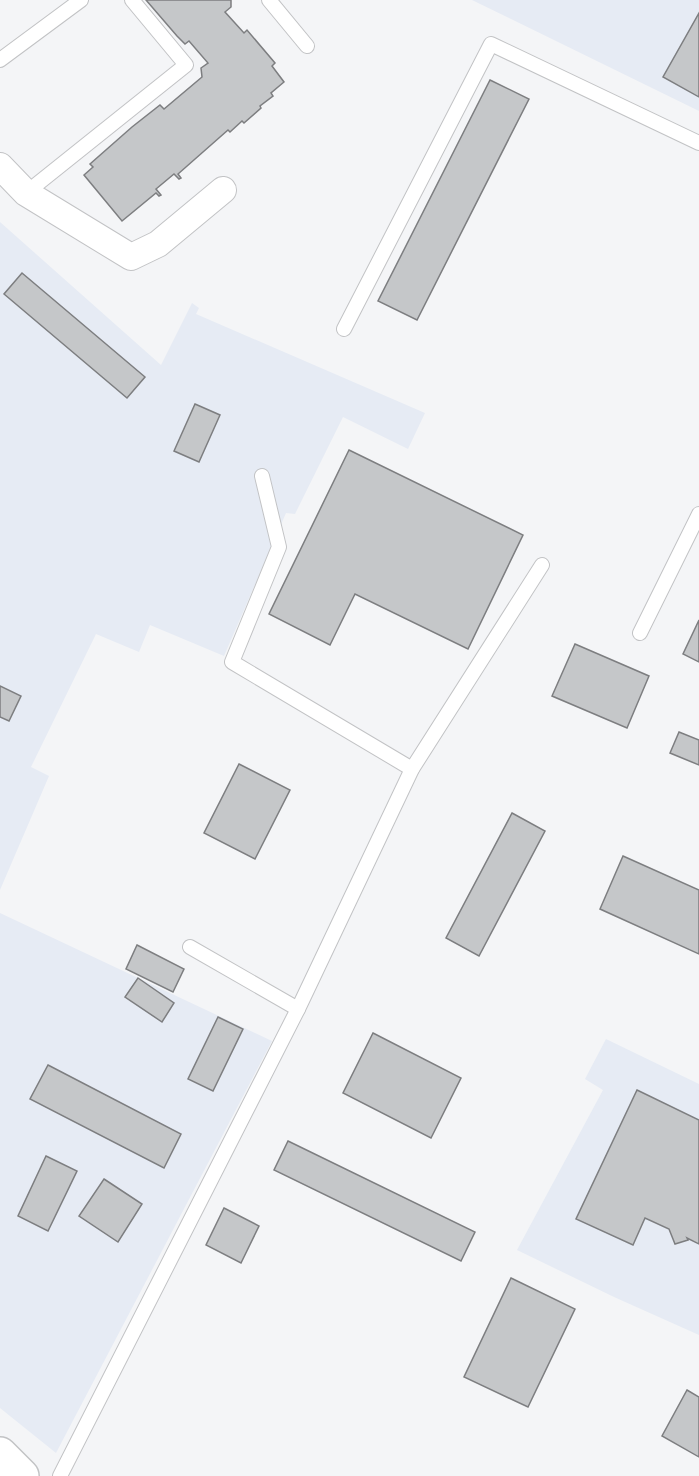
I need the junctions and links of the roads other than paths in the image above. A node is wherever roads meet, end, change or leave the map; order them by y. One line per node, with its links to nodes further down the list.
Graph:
1 (81, 0): 5 (lane)
2 (132, 0): 9 (lane)
3 (270, 0): 4 (lane)
4 (307, 46)
5 (0, 60)
6 (699, 143): 10 (lane)
7 (0, 166): 9 (street)
8 (223, 190): 9 (street)
9 (26, 193)
10 (344, 328)
11 (262, 476): 15 (lane)
12 (699, 514): 14 (lane)
13 (542, 566): 15 (lane)
14 (640, 633)
15 (412, 770): 17 (lane)
16 (190, 946): 17 (lane)
17 (298, 1009): 20 (lane)
18 (0, 1454): 19 (street)
19 (22, 1476)
20 (60, 1476)

